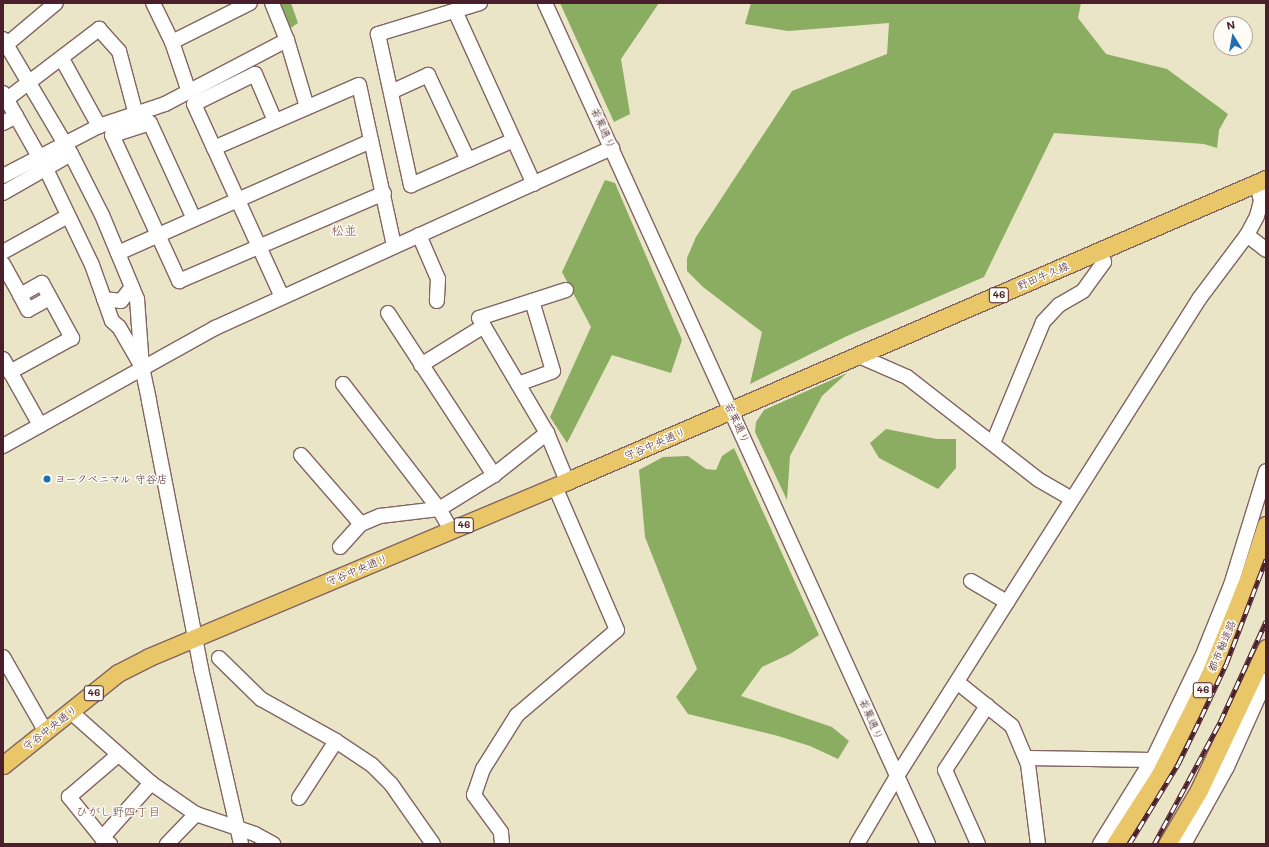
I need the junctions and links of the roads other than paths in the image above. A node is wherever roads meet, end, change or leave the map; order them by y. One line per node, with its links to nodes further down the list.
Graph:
1 (56, 3): 9 (street)
2 (153, 3): 10 (street)
3 (250, 3): 10 (street)
4 (272, 3): 8 (street)
5 (480, 3): 7 (street)
6 (545, 3): 26 (street, 若葉通り)
7 (455, 11): 14 (street); 22 (street)
8 (287, 40): 13 (street); 16 (street)
9 (5, 42): 12 (street)
10 (172, 42): 13 (street)
11 (62, 58): 12 (street); 17 (street); 21 (street)
12 (29, 83): 15 (street); 24 (street)
13 (189, 92): 17 (street)
14 (391, 92): 28 (street); 28 (street)
15 (5, 96): 18 (street)
16 (307, 108): 19 (street); 23 (street)
17 (136, 115): 21 (street)
18 (16, 116): 20 (street); 27 (street)
19 (275, 122): 25 (street); 25 (street)
20 (3, 123)
21 (99, 126): 24 (street)
22 (514, 140): 28 (street); 32 (street)
23 (371, 141): 34 (street); 35 (street)
24 (68, 148): 27 (street); 29 (street); 46 (street)
25 (214, 148): 35 (street)
26 (612, 148): 32 (street); 63 (street, 若葉通り)
27 (39, 156): 29 (street); 30 (street)
28 (468, 160)
29 (46, 169): 33 (street); 36 (street)
30 (3, 176)
31 (1261, 181): 40 (street); 44 (main road, 野田牛久線 / 46)
32 (534, 184): 39 (street)
33 (3, 193)
34 (384, 193): 41 (street); 42 (street)
35 (236, 200): 37 (street); 41 (street)
36 (68, 216): 45 (street); 51 (street)
37 (194, 219): 38 (street); 38 (street)
38 (158, 235): 41 (street); 46 (street)
39 (419, 235): 42 (street); 52 (street)
40 (1247, 235): 43 (street); 72 (street)
41 (258, 246): 50 (street)
42 (394, 246): 50 (street)
43 (1266, 250)
44 (1100, 251): 56 (main road, 野田牛久線 / 46); 66 (street)
45 (3, 252)
46 (118, 253): 48 (street)
47 (3, 264): 60 (street)
48 (132, 287): 51 (street); 59 (street)
49 (566, 290): 53 (street)
50 (282, 297): 59 (street)
51 (104, 300): 59 (street)
52 (437, 301)
53 (532, 301): 55 (street); 62 (street)
54 (388, 314): 58 (street)
55 (484, 326): 58 (street); 62 (street)
56 (859, 356): 63 (main road, 野田牛久線 / 46); 66 (street)
57 (3, 359): 60 (street)
58 (421, 365): 69 (street)
59 (142, 367): 64 (street); 80 (street)
60 (10, 372): 64 (street)
61 (343, 384): 73 (street)
62 (518, 384): 65 (street)
63 (731, 411): 71 (main road, 守谷中央通り / 46); 94 (street, 若葉通り)
64 (40, 425): 67 (street)
65 (547, 433): 69 (street); 71 (street)
66 (993, 443): 72 (street)
67 (3, 446)
68 (301, 455): 74 (street)
69 (494, 475): 73 (street)
70 (1265, 478): 92 (street)
71 (561, 484): 76 (main road, 守谷中央通り / 46); 104 (street)
72 (1072, 499): 79 (street)
73 (440, 509): 74 (street); 76 (street)
74 (362, 524): 77 (street)
75 (1266, 525): 110 (main road, 都市軸道路 / 46)
76 (451, 530): 80 (main road, 守谷中央通り / 46)
77 (340, 547)
78 (971, 580): 79 (street)
79 (1006, 602): 85 (street)
80 (195, 637): 87 (main road, 守谷中央通り / 46); 98 (street)
81 (1266, 648): 111 (main road)
82 (3, 657): 88 (street)
83 (219, 658): 89 (street)
84 (1266, 680): 112 (street)
85 (956, 682): 86 (street); 94 (street)
86 (987, 706): 91 (street); 107 (street)
87 (71, 712): 88 (main road, 守谷中央通り / 46); 90 (street)
88 (46, 732): 93 (main road, 守谷中央通り / 46)
89 (336, 741): 96 (street); 103 (street)
90 (118, 755): 95 (street); 99 (street)
91 (1026, 758): 92 (street); 108 (street)
92 (1152, 760): 109 (street)
93 (3, 765)
94 (897, 776): 105 (street); 106 (street, 若葉通り)
95 (151, 783): 97 (street); 99 (street)
96 (299, 798)
97 (196, 814): 98 (street); 100 (street)
98 (237, 828): 101 (street); 102 (street)
99 (106, 841)
100 (167, 844)
101 (241, 844)
102 (273, 844)
103 (433, 844)
104 (502, 844)
105 (858, 844)
106 (928, 844)
107 (978, 844)
108 (1038, 844)
109 (1100, 844)
110 (1115, 844)
111 (1168, 844)
112 (1184, 844)

